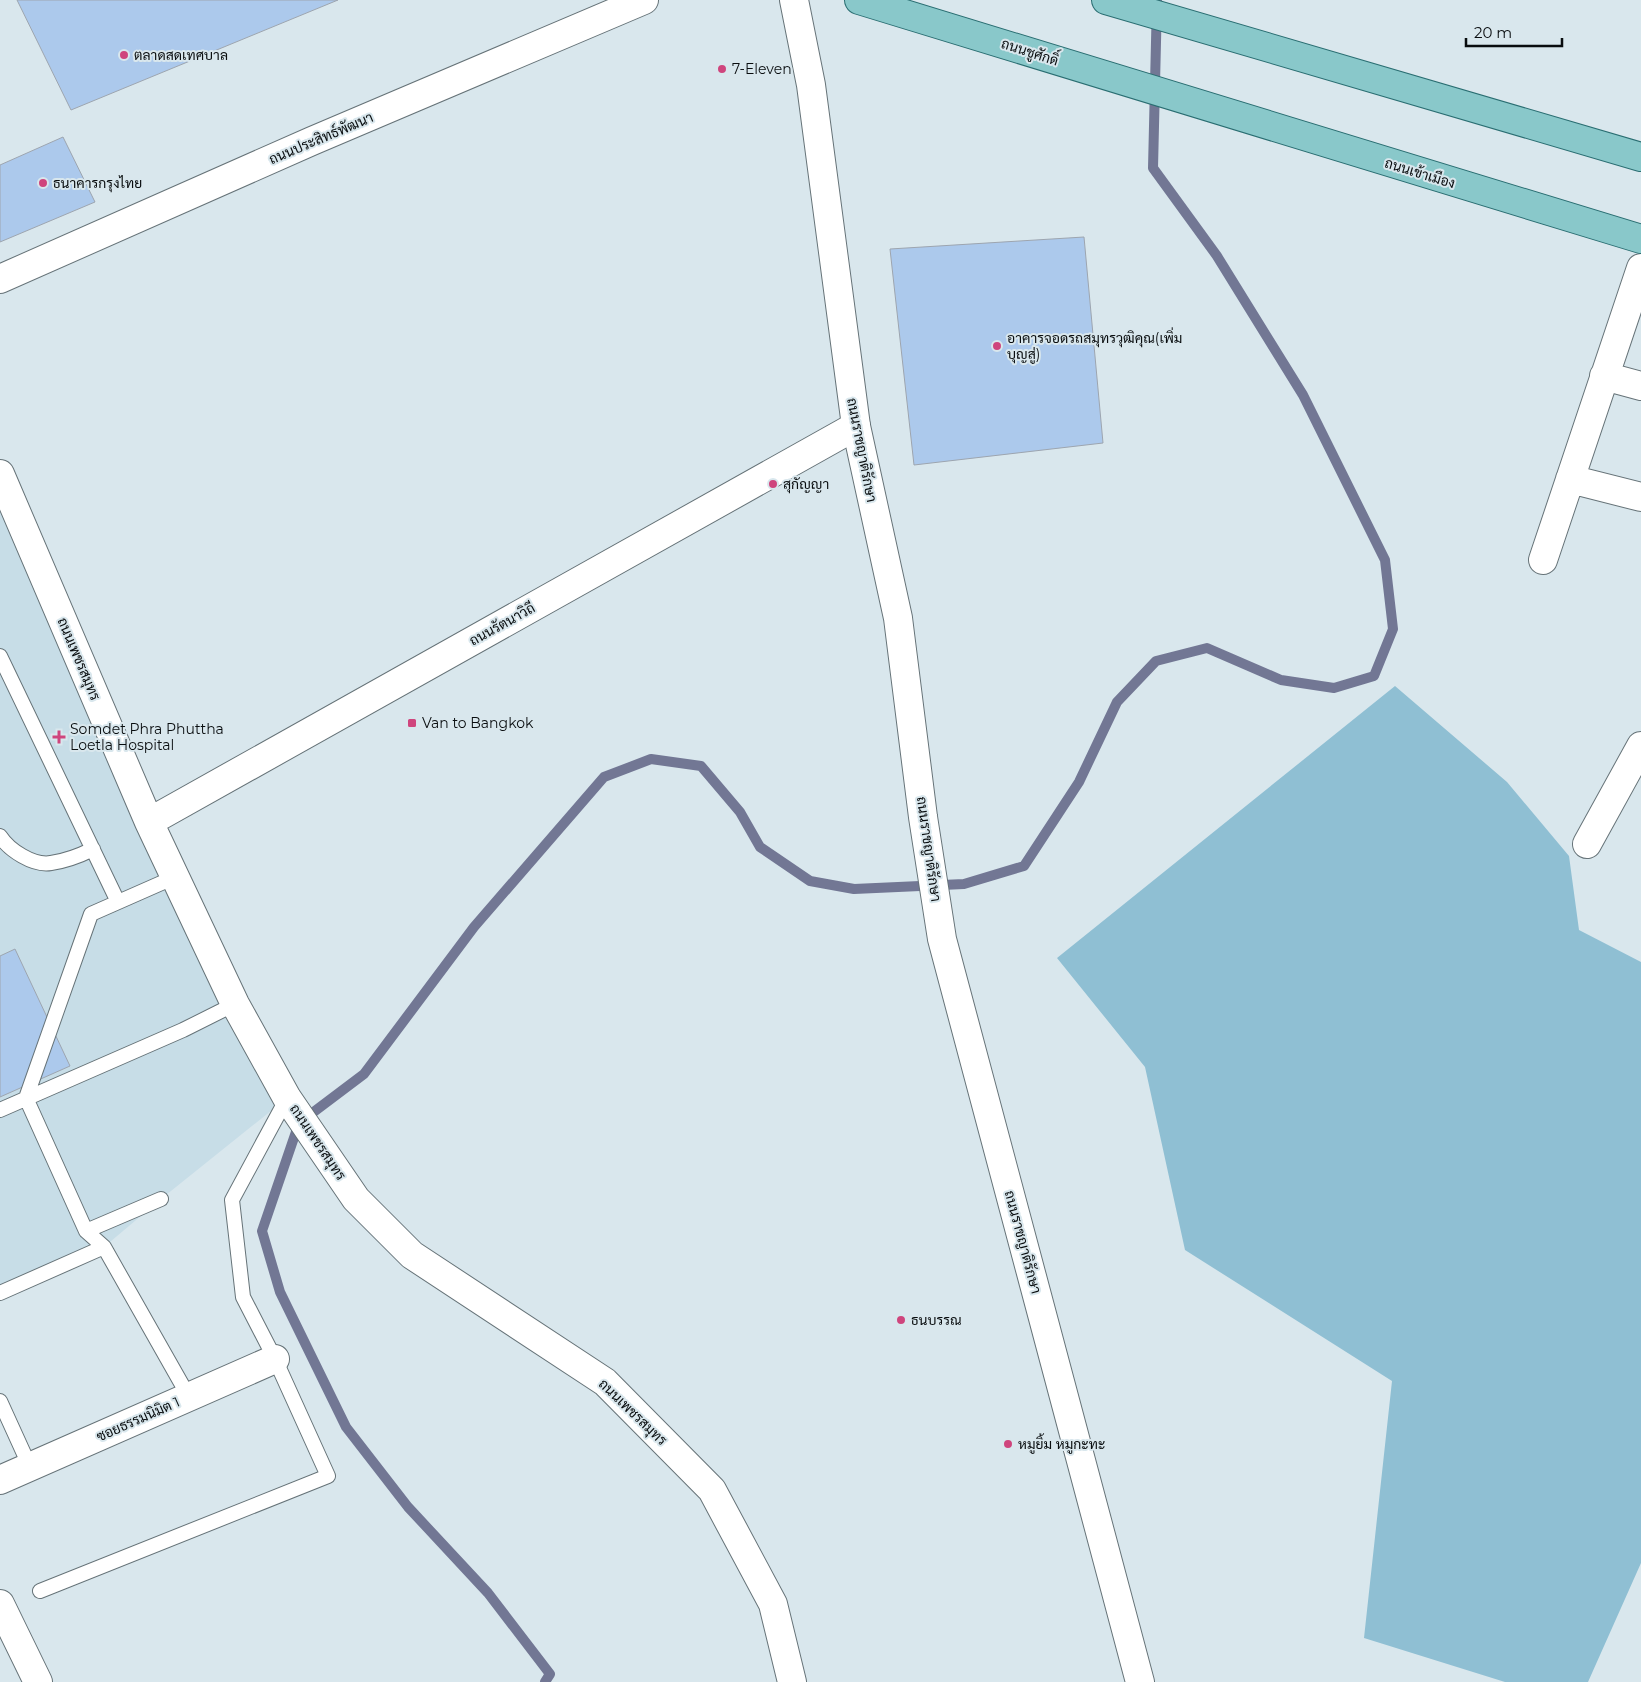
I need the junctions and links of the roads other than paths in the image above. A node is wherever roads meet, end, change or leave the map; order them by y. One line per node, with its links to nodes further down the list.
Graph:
1 (644, 0): 9 (street, ถนนประสิทธ์พัฒนา)
2 (794, 0): 12 (street, ถนนราชญาติรักษา)
3 (860, 0): 5 (main road, ถนนชูศักดิ์)
4 (1106, 0): 6 (main road)
5 (1199, 106): 7 (main road, ถนนเข้าเมือง)
6 (1641, 157)
7 (1641, 239)
8 (1641, 268): 10 (street)
9 (0, 279)
10 (1604, 376): 11 (street); 14 (street)
11 (1641, 386)
12 (856, 426): 19 (street, ถนนรัตนาวิถี); 42 (street, ถนนราชญาติรักษา)
13 (0, 474): 19 (street, ถนนเพชรสมุทร)
14 (1570, 479): 15 (street); 16 (street)
15 (1641, 497)
16 (1543, 560)
17 (0, 656): 22 (lane)
18 (1641, 746): 21 (street)
19 (149, 822): 23 (street, ถนนเพชรสมุทร)
20 (0, 836): 22 (lane)
21 (1588, 844)
22 (93, 849): 24 (lane)
23 (175, 877): 24 (lane); 25 (street, ถนนเพชรสมุทร)
24 (118, 902): 26 (lane)
25 (236, 1004): 26 (lane); 27 (street, ถนนเพชรสมุทร)
26 (26, 1098): 28 (lane); 30 (lane)
27 (287, 1098): 33 (lane); 41 (street, ถนนเพชรสมุทร)
28 (0, 1110)
29 (161, 1199): 30 (lane)
30 (86, 1231): 31 (lane)
31 (104, 1247): 32 (lane); 34 (lane)
32 (0, 1293)
33 (275, 1359): 34 (street, ซอยธรรมนิมิต 1); 38 (lane)
34 (189, 1397): 36 (street, ซอยธรรมนิมิต 1)
35 (0, 1401): 36 (lane)
36 (30, 1467): 37 (street, ซอยธรรมนิมิต 1)
37 (0, 1480)
38 (40, 1591)
39 (0, 1604): 40 (street)
40 (38, 1682)
41 (792, 1682)
42 (1140, 1682)

